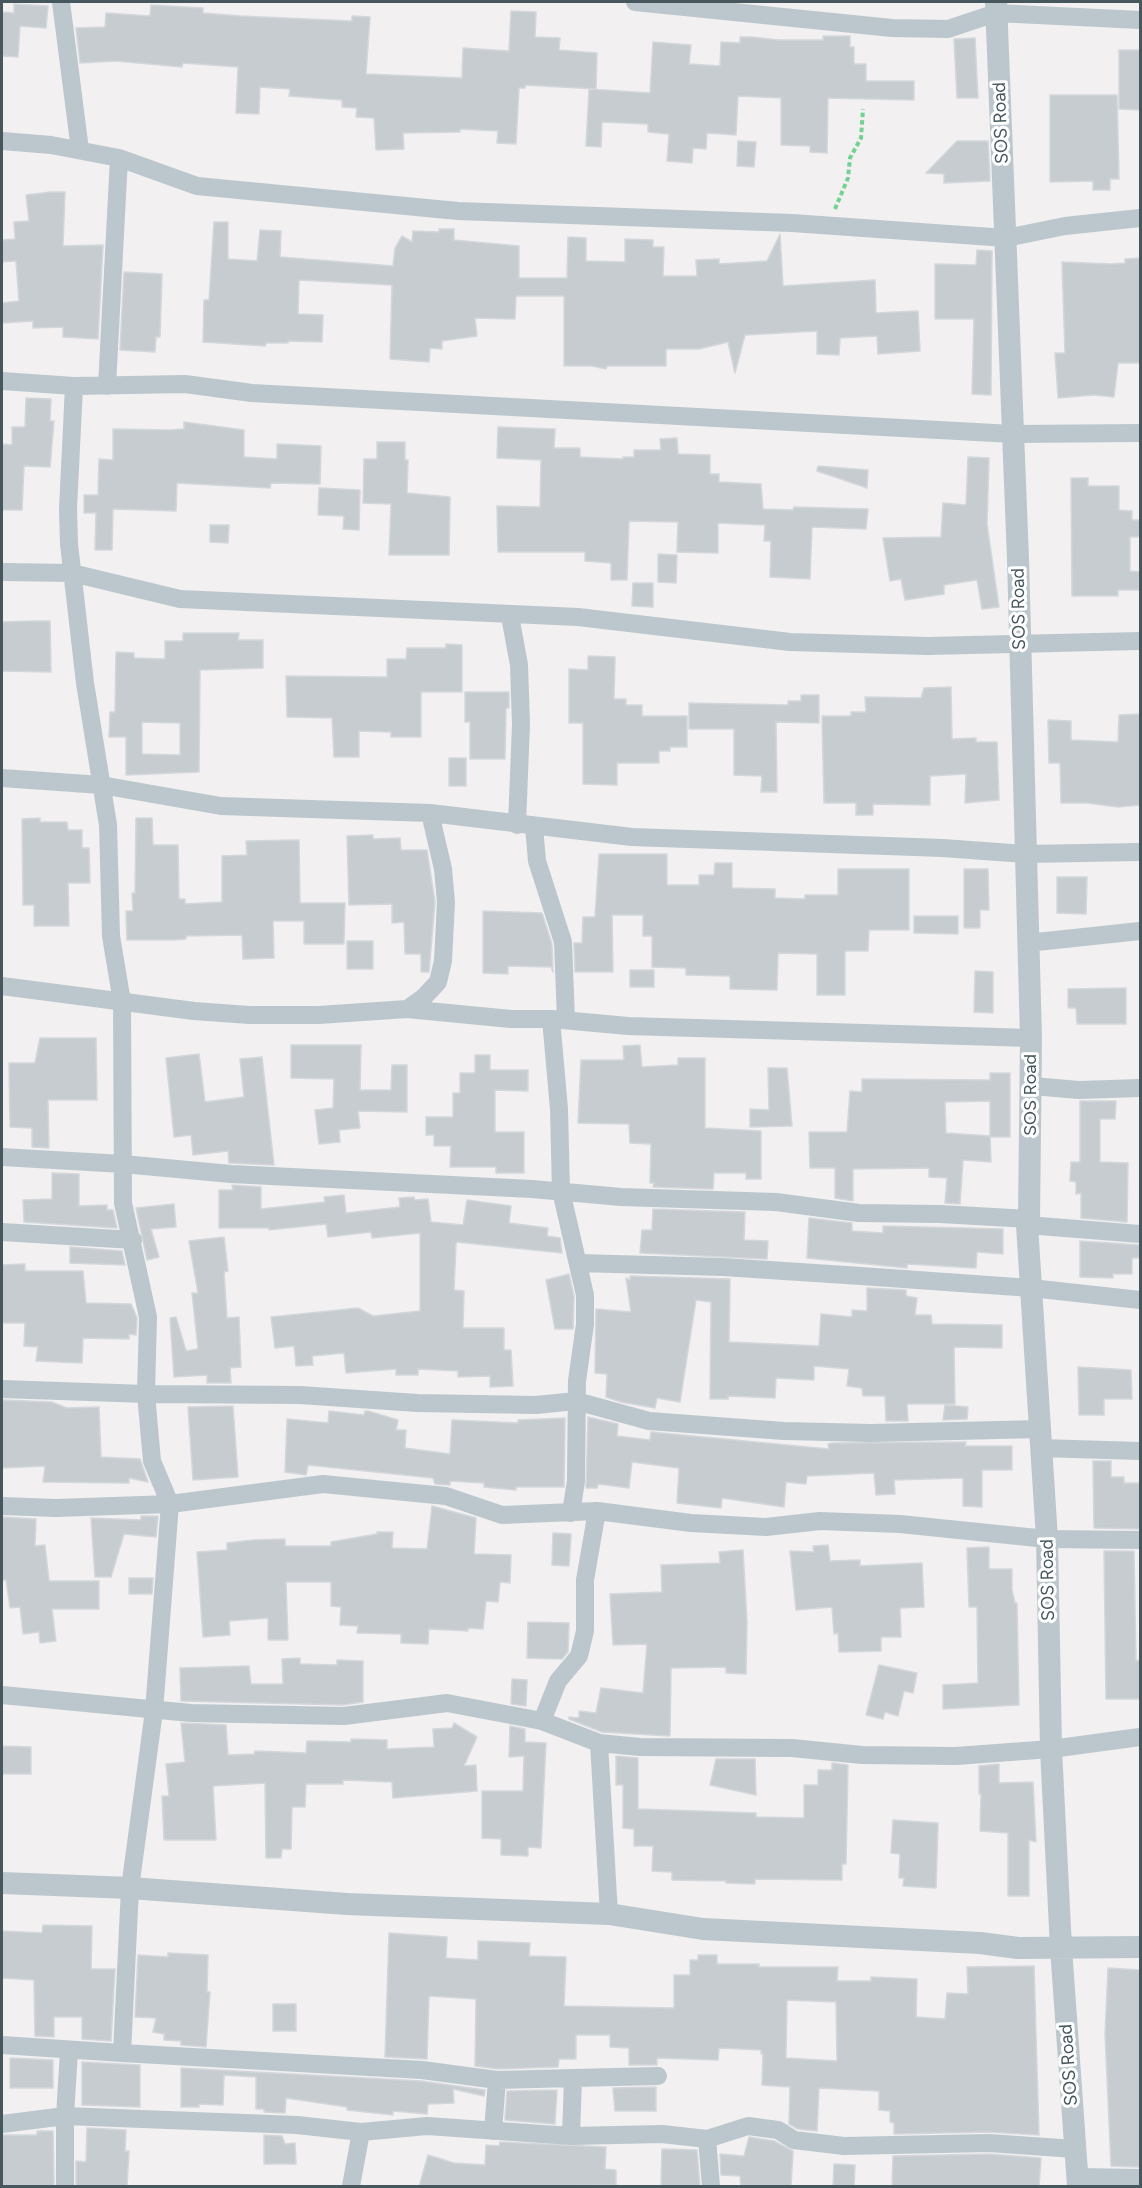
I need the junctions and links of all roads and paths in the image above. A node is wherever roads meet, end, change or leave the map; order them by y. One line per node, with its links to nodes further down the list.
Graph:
1 (61, 2): 7 (street)
2 (635, 2): 3 (street)
3 (996, 7): 4 (street); 11 (street, SOS Road)
4 (1140, 20)
5 (863, 109): 10 (path)
6 (2, 141): 7 (street)
7 (80, 150): 8 (street)
8 (119, 159): 10 (street); 14 (street)
9 (1140, 218): 11 (street)
10 (828, 226): 11 (street)
11 (1006, 238): 16 (street, SOS Road)
12 (2, 381): 13 (street)
13 (74, 386): 14 (street); 18 (street)
14 (108, 386): 16 (street)
15 (1140, 433): 16 (street)
16 (1013, 434): 21 (street, SOS Road)
17 (2, 572): 18 (street)
18 (72, 573): 19 (street); 23 (street)
19 (510, 616): 21 (street); 25 (street)
20 (1140, 641): 21 (street)
21 (1019, 643): 27 (street, SOS Road)
22 (2, 778): 23 (street)
23 (101, 785): 24 (street); 31 (street)
24 (430, 813): 25 (street); 32 (street)
25 (525, 826): 27 (street); 33 (street)
26 (1140, 852): 27 (street)
27 (1025, 855): 29 (street, SOS Road)
28 (1140, 931): 29 (street)
29 (1027, 943): 34 (street, SOS Road)
30 (2, 986): 31 (street)
31 (122, 1002): 32 (street); 38 (street)
32 (407, 1009): 33 (street)
33 (558, 1019): 34 (street); 39 (street)
34 (1031, 1038): 35 (street, SOS Road)
35 (1032, 1086): 36 (street); 40 (street, SOS Road)
36 (1140, 1088)
37 (2, 1158): 38 (street)
38 (123, 1164): 39 (street); 43 (street)
39 (561, 1191): 40 (street); 44 (street)
40 (1028, 1222): 42 (street); 45 (street, SOS Road)
41 (2, 1232): 43 (street)
42 (1140, 1234)
43 (133, 1240): 48 (street)
44 (578, 1263): 45 (street); 49 (street)
45 (1031, 1288): 46 (street); 50 (street, SOS Road)
46 (1140, 1300)
47 (2, 1389): 48 (street)
48 (146, 1394): 49 (street); 52 (street)
49 (576, 1401): 50 (street); 55 (street)
50 (1040, 1438): 51 (street); 56 (street, SOS Road)
51 (1140, 1451)
52 (170, 1504): 53 (street); 55 (street); 59 (street)
53 (2, 1506)
54 (597, 1511): 55 (street); 56 (street); 60 (street)
55 (571, 1513)
56 (1047, 1539): 57 (street); 63 (street, SOS Road)
57 (1140, 1540)
58 (2, 1695): 59 (street)
59 (154, 1711): 60 (street); 65 (street)
60 (542, 1721): 62 (street)
61 (1140, 1737): 63 (street)
62 (599, 1743): 63 (street); 66 (street)
63 (1051, 1749): 68 (street, SOS Road)
64 (2, 1883): 65 (street)
65 (130, 1888): 66 (street); 71 (street)
66 (609, 1914): 68 (street)
67 (1140, 1947): 68 (street)
68 (1061, 1948): 81 (street, SOS Road)
69 (2, 2045): 70 (street)
70 (69, 2051): 71 (street); 75 (street)
71 (122, 2053): 74 (street)
72 (658, 2076): 73 (street)
73 (573, 2078): 74 (street); 79 (street)
74 (497, 2080): 77 (street)
75 (65, 2116): 76 (street); 78 (street); 84 (street)
76 (2, 2124)
77 (493, 2130): 78 (street); 79 (street)
78 (361, 2132): 85 (street)
79 (571, 2136): 80 (street)
80 (707, 2139): 81 (street); 86 (street)
81 (1075, 2150): 83 (street, SOS Road)
82 (1140, 2178): 83 (street)
83 (1078, 2182)
84 (65, 2187)
85 (351, 2187)
86 (711, 2187)

